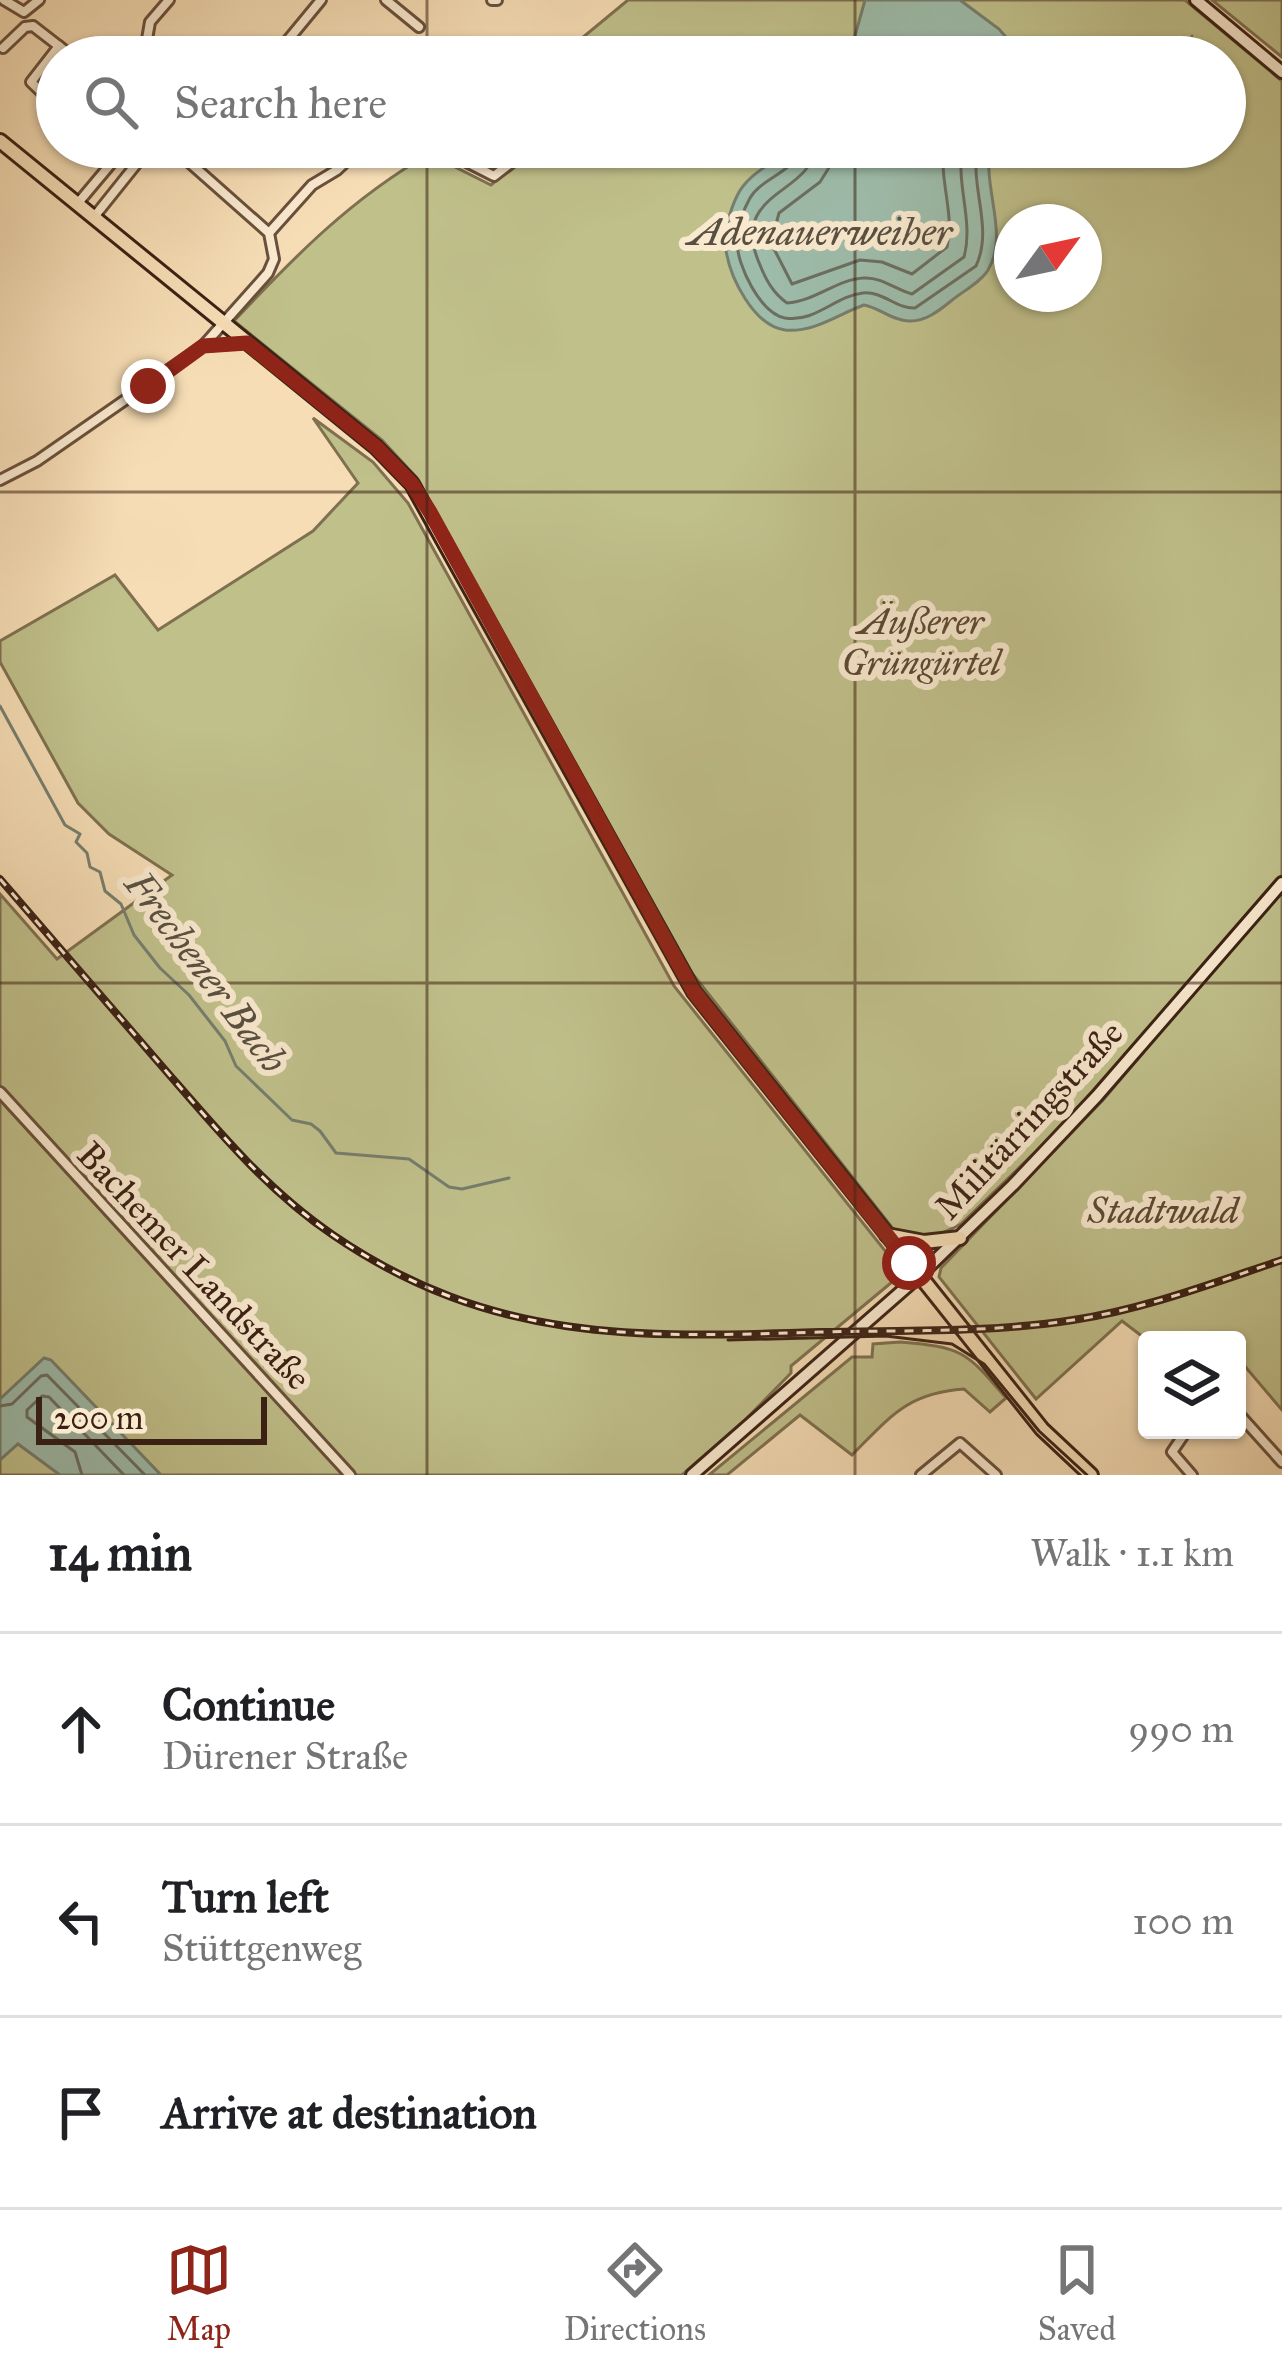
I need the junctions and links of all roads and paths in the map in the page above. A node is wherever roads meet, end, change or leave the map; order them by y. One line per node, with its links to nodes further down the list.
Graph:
1 (4, 0): 2 (street)
2 (39, 0)
3 (169, 0): 9 (street)
4 (386, 0): 7 (street)
5 (1196, 0): 11 (main road)
6 (316, 7): 10 (street)
7 (419, 28)
8 (47, 36): 13 (street)
9 (148, 36)
10 (292, 36)
11 (1238, 36)
12 (1246, 42): 14 (main road)
13 (4, 48)
14 (1282, 73)
15 (0, 141): 22 (main road)
16 (108, 168): 20 (street)
17 (134, 168): 21 (street)
18 (195, 168): 24 (street)
19 (338, 168): 24 (street)
20 (102, 175): 21 (street); 22 (street)
21 (117, 188): 23 (street)
22 (78, 203): 23 (main road)
23 (94, 217): 25 (main road)
24 (269, 233): 25 (street)
25 (225, 325): 26 (main road); 27 (street)
26 (247, 343): 27 (street); 31 (main road)
27 (203, 346): 28 (street)
28 (0, 480)
29 (1282, 883): 32 (main road, Militärringstraße)
30 (0, 1092): 37 (street, Bachemer Landstraße)
31 (887, 1235): 32 (main road); 33 (main road)
32 (959, 1238): 33 (main road, Militärringstraße)
33 (919, 1276): 38 (main road, Militärringstraße); 41 (main road)
34 (1246, 1422): 36 (street)
35 (1181, 1439): 42 (street)
36 (1282, 1462)
37 (350, 1475)
38 (692, 1475)
39 (921, 1475): 40 (street)
40 (996, 1475)
41 (1091, 1475)
42 (1192, 1475)

